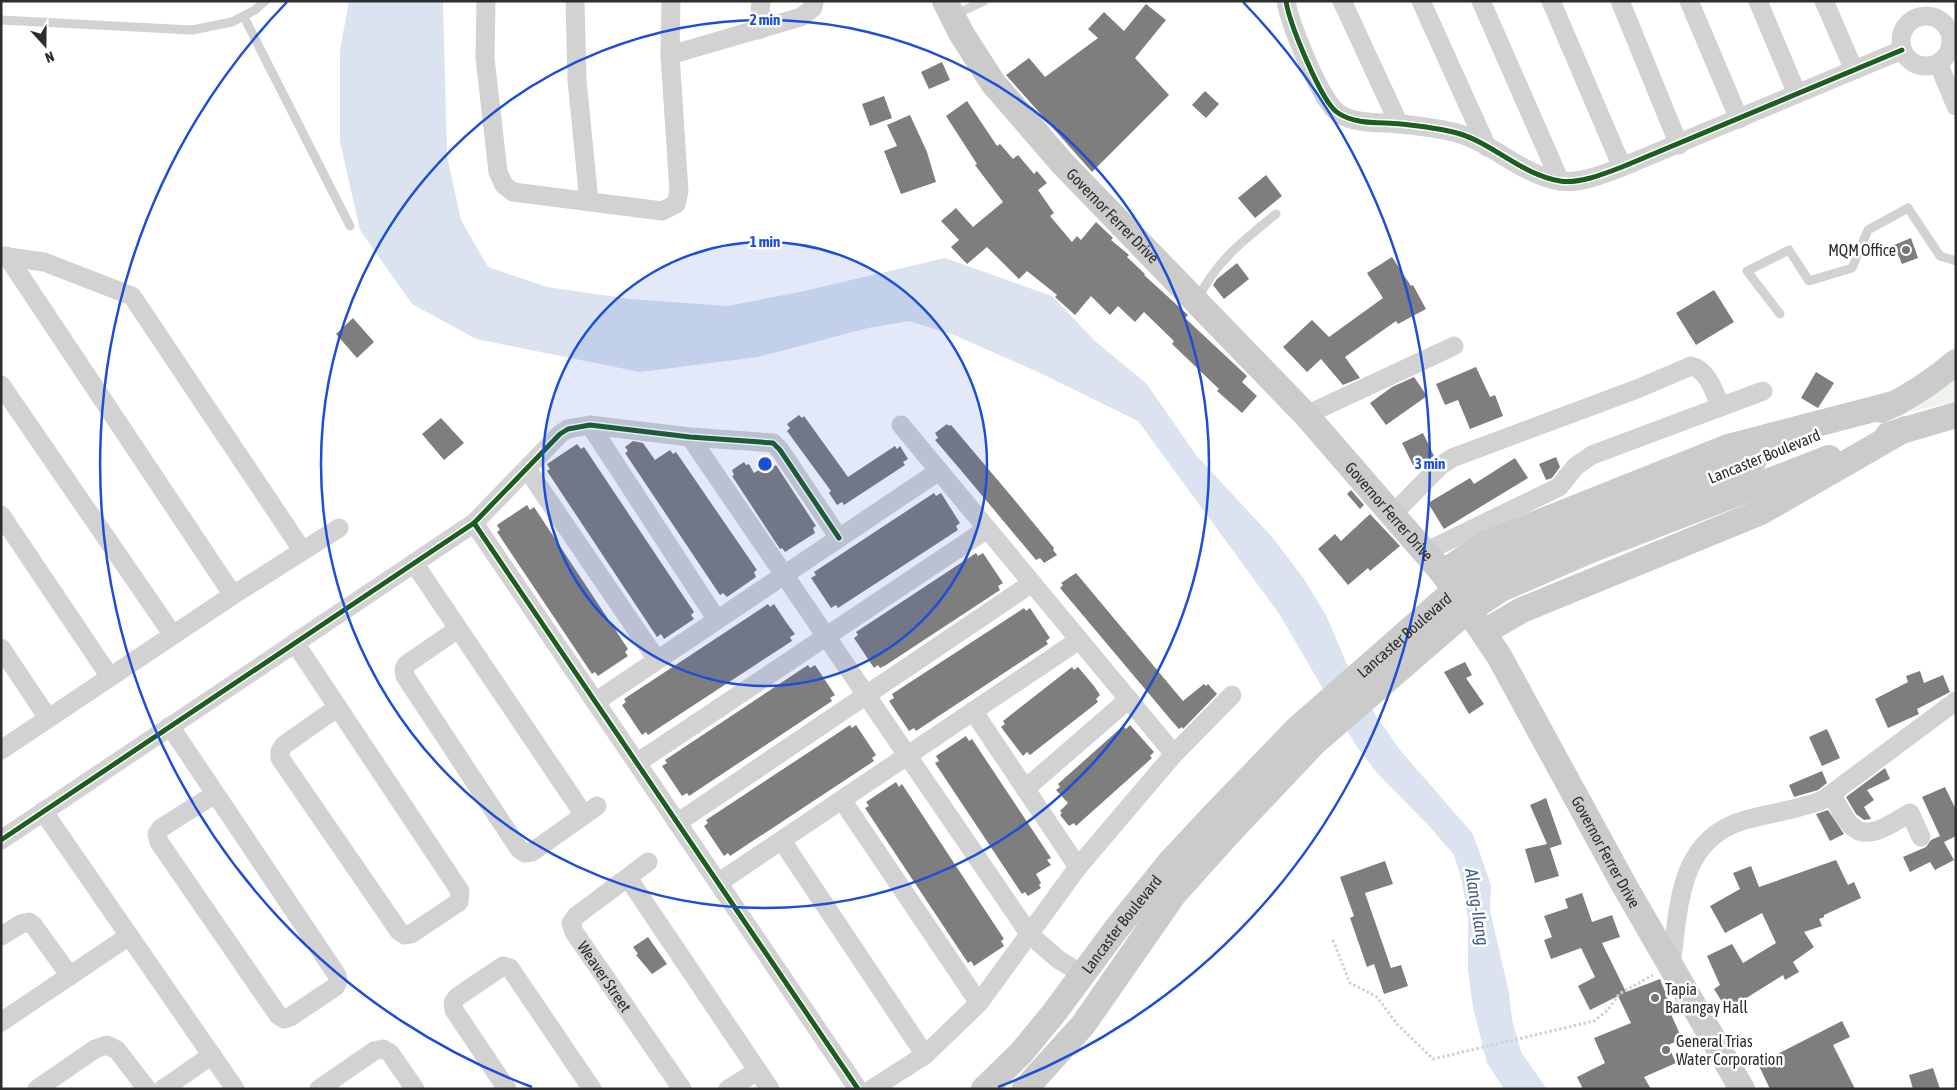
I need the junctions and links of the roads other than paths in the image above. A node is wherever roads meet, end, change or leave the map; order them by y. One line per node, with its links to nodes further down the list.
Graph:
1 (265, 1): 19 (lane)
2 (486, 1): 35 (street)
3 (575, 1): 35 (street)
4 (671, 1): 24 (street)
5 (761, 1): 22 (street)
6 (814, 1): 22 (street)
7 (984, 1): 17 (lane)
8 (1286, 1): 30 (street)
9 (1342, 1): 30 (street)
10 (1421, 1): 32 (street)
11 (1481, 1): 34 (street)
12 (1551, 1): 33 (street)
13 (1620, 1): 31 (street)
14 (1689, 1): 29 (street)
15 (1758, 1): 27 (street)
16 (1824, 1): 26 (street)
17 (959, 7): 40 (main road, Governor Ferrer Drive)
18 (1915, 9): 21 (street); 23 (street)
19 (244, 17): 20 (lane); 37 (lane)
20 (1, 20)
21 (1953, 29): 25 (street)
22 (759, 30): 24 (street)
23 (1902, 50): 25 (street); 26 (street)
24 (670, 55): 35 (street)
25 (1938, 64): 28 (street)
26 (1854, 70): 27 (street)
27 (1797, 94): 29 (street)
28 (1956, 106)
29 (1739, 119): 31 (street)
30 (1399, 124): 32 (street)
31 (1679, 145): 33 (street)
32 (1487, 147): 34 (street)
33 (1622, 167): 34 (street)
34 (1560, 181)
35 (589, 202)
36 (1276, 214): 40 (lane)
37 (350, 226)
38 (4, 256): 63 (street); 69 (street)
39 (1956, 261): 41 (lane)
40 (1196, 301): 48 (main road, Governor Ferrer Drive)
41 (1780, 314)
42 (1454, 346): 48 (street)
43 (1956, 362): 46 (main road, Lancaster Boulevard)
44 (1, 385): 73 (street)
45 (1763, 391): 47 (street)
46 (1898, 403): 56 (main road, Lancaster Boulevard); 66 (main road)
47 (1721, 407): 58 (street); 64 (street)
48 (1306, 415): 58 (main road, Governor Ferrer Drive)
49 (1956, 415): 52 (main road, Lancaster Boulevard)
50 (590, 425): 53 (street); 54 (street); 70 (street)
51 (901, 425): 55 (street)
52 (1905, 428): 56 (main road, Lancaster Boulevard); 72 (main road)
53 (690, 437): 62 (street); 67 (street)
54 (527, 469): 59 (street); 78 (street)
55 (939, 471): 61 (street); 62 (street)
56 (1759, 472): 99 (main road, Lancaster Boulevard, bridge)
57 (1, 515): 79 (street)
58 (1392, 515): 64 (main road, Governor Ferrer Drive)
59 (474, 523): 65 (street); 84 (street)
60 (339, 528): 63 (street)
61 (987, 528): 68 (street); 74 (street)
62 (839, 538): 67 (street)
63 (302, 550): 69 (street)
64 (1425, 552): 66 (main road, Governor Ferrer Drive)
65 (414, 563): 71 (street); 76 (street)
66 (1442, 573): 72 (main road, Governor Ferrer Drive)
67 (784, 575): 70 (street); 74 (street)
68 (1032, 583): 75 (street); 80 (street)
69 (233, 594): 73 (street)
70 (717, 620): 78 (street)
71 (458, 629): 71 (street)
72 (1484, 632): 110 (main road, Governor Ferrer Drive)
73 (173, 635): 79 (street)
74 (826, 636): 80 (street); 92 (street)
75 (1080, 640): 82 (street); 86 (street)
76 (295, 643): 85 (street); 88 (street)
77 (1, 648): 87 (street)
78 (657, 660): 84 (street)
79 (110, 677): 87 (street)
80 (866, 695): 91 (street); 98 (street)
81 (1232, 695): 90 (street)
82 (1129, 699): 90 (street); 93 (street)
83 (1956, 701): 95 (street)
84 (595, 702): 92 (street)
85 (338, 707): 85 (street)
86 (973, 711): 91 (street); 93 (street)
87 (48, 718): 89 (street)
88 (170, 726): 94 (street); 97 (street)
89 (1, 750)
90 (1174, 754): 104 (street)
91 (908, 756): 96 (street); 107 (street)
92 (637, 763): 98 (street)
93 (1026, 789): 104 (street)
94 (215, 794): 94 (street)
95 (1831, 794): 100 (street); 110 (street)
96 (842, 800): 102 (street); 113 (street)
97 (43, 811): 101 (street); 109 (street)
98 (677, 822): 106 (street)
99 (1219, 826): 111 (main road, Lancaster Boulevard); 132 (main road, Lancaster Boulevard)
100 (1921, 837)
101 (1, 840)
102 (782, 841): 106 (street); 116 (street)
103 (648, 862): 105 (street, Weaver Street)
104 (1078, 867): 107 (street)
105 (628, 878): 117 (street); 126 (street, Weaver Street)
106 (718, 883): 129 (street)
107 (1030, 935): 111 (street); 113 (street)
108 (1, 936): 112 (street)
109 (130, 936): 112 (street); 115 (street)
110 (1671, 966): 133 (main road, Governor Ferrer Drive)
111 (1082, 974): 131 (main road, Lancaster Boulevard)
112 (70, 976): 114 (street)
113 (980, 1004): 116 (street)
114 (1, 1022)
115 (212, 1055): 121 (street); 122 (street)
116 (925, 1055): 130 (street)
117 (757, 1070): 127 (street); 128 (street)
118 (324, 1087): 123 (street)
119 (37, 1089): 120 (street)
120 (147, 1089)
121 (162, 1089)
122 (235, 1089)
123 (414, 1089)
124 (507, 1089): 125 (street)
125 (592, 1089)
126 (682, 1089)
127 (728, 1089)
128 (770, 1089)
129 (858, 1089)
130 (872, 1089)
131 (984, 1089)
132 (1025, 1089)
133 (1742, 1089)

